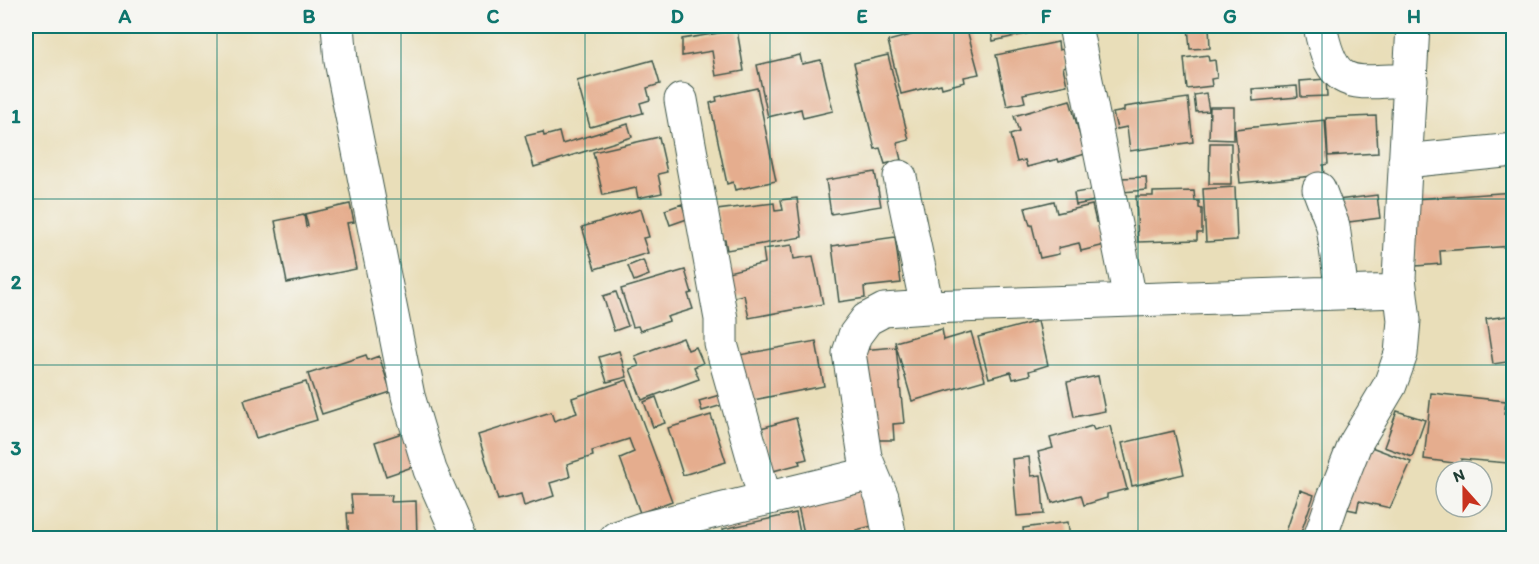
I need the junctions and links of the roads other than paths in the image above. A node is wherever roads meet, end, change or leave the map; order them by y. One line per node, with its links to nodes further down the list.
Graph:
1 (338, 26): 18 (street)
2 (1075, 26): 13 (street)
3 (1320, 26): 5 (street)
4 (1413, 26): 5 (street)
5 (1410, 80): 8 (street)
6 (681, 100): 16 (street)
7 (1514, 150): 8 (street)
8 (1405, 161): 11 (street)
9 (900, 177): 14 (street)
10 (1319, 189): 12 (street)
11 (1399, 291): 12 (street); 21 (street)
12 (1342, 293): 13 (street)
13 (1130, 299): 14 (street)
14 (927, 307): 15 (street)
15 (872, 473): 16 (street); 20 (street)
16 (765, 499): 17 (street)
17 (708, 526): 19 (street)
18 (460, 538)
19 (616, 538)
20 (890, 538)
21 (1320, 538)

